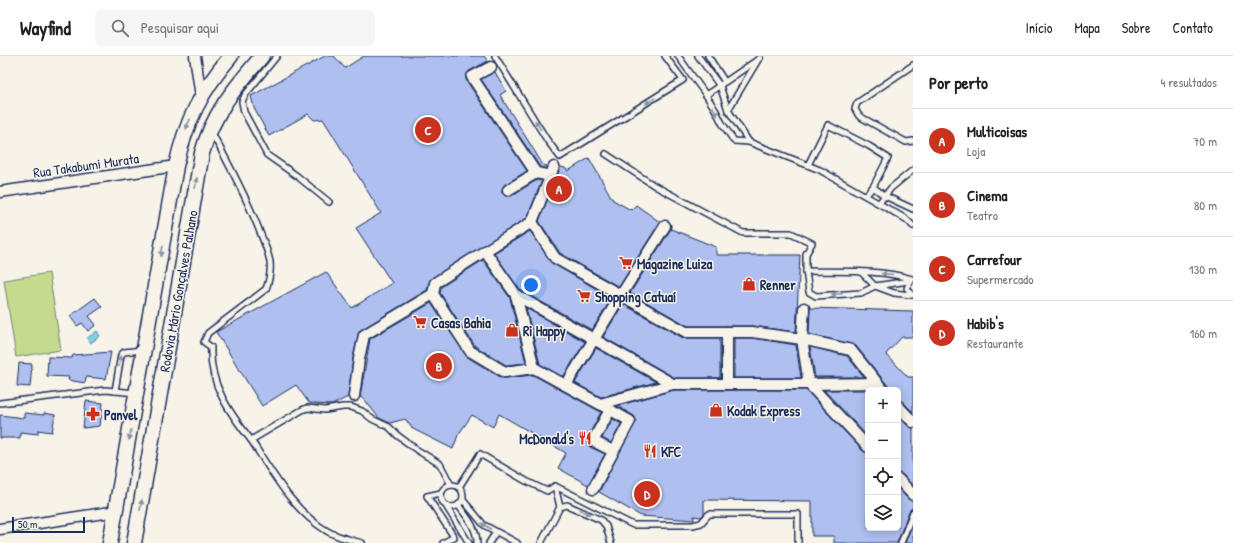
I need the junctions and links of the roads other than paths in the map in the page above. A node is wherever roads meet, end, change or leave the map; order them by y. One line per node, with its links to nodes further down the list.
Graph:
1 (195, 56): 16 (street)
2 (231, 56): 16 (main road, Rodovia Mário Gonçalves Palhano)
3 (262, 56): 18 (main road, Rodovia Mário Gonçalves Palhano)
4 (277, 56): 31 (lane)
5 (495, 56): 6 (lane, one-way to 5)
6 (665, 56)
7 (678, 56): 15 (lane)
8 (698, 56): 14 (lane)
9 (708, 56): 13 (lane)
10 (761, 57): 13 (lane); 17 (lane)
11 (913, 65): 19 (lane)
12 (491, 67): 25 (street)
13 (725, 82): 14 (lane)
14 (720, 86): 15 (lane); 17 (lane)
15 (706, 95): 20 (lane, one-way to 20)
16 (201, 97): 23 (main road, Rodovia Mário Gonçalves Palhano, one-way to 23)
17 (728, 110): 20 (lane)
18 (210, 128): 65 (lane); 84 (main road, Rodovia Mário Gonçalves Palhano, one-way to 18)
19 (913, 141)
20 (749, 142): 22 (lane)
21 (606, 154): 38 (lane)
22 (808, 165): 26 (lane); 29 (lane)
23 (176, 166): 28 (street, Rua Takabumi Murata); 50 (main road, Rodovia Mário Gonçalves Palhano, one-way to 50)
24 (913, 170): 30 (lane)
25 (536, 173): 27 (street); 34 (street)
26 (873, 187): 29 (lane); 30 (lane)
27 (508, 190)
28 (0, 192)
29 (866, 196): 32 (lane)
30 (886, 196): 32 (lane); 33 (lane)
31 (329, 202)
32 (879, 203): 36 (lane)
33 (913, 209)
34 (532, 222): 37 (street); 44 (street)
35 (665, 226): 44 (street)
36 (913, 226)
37 (485, 251): 42 (street); 43 (street)
38 (806, 271): 39 (lane); 41 (lane, one-way to 38)
39 (861, 272): 40 (lane, one-way to 39); 41 (lane)
40 (911, 280): 41 (lane); 45 (lane)
41 (875, 286): 45 (lane)
42 (433, 294): 51 (street); 59 (street)
43 (516, 295): 49 (street); 51 (street)
44 (621, 295): 47 (street); 49 (street)
45 (912, 295)
46 (804, 308): 48 (street)
47 (728, 332): 48 (street); 53 (street)
48 (802, 339): 54 (street); 56 (street)
49 (594, 340): 52 (street); 55 (street)
50 (144, 350): 57 (lane, one-way to 50); 58 (main road, Rodovia Mário Gonçalves Palhano)
51 (534, 368): 55 (street)
52 (673, 384): 53 (street); 61 (street)
53 (727, 384): 54 (street)
54 (809, 384): 56 (street); 66 (street)
55 (566, 385): 61 (street)
56 (880, 387)
57 (115, 391): 58 (lane); 60 (lane)
58 (137, 393): 79 (main road, Rodovia Mário Gonçalves Palhano, one-way to 79)
59 (354, 396)
60 (0, 403)
61 (600, 404): 63 (street)
62 (901, 409): 64 (street)
63 (610, 410): 67 (street); 67 (street)
64 (913, 422)
65 (251, 440): 69 (lane); 85 (lane)
66 (865, 444)
67 (613, 451): 72 (street)
68 (901, 482): 74 (street)
69 (451, 485): 71 (lane); 73 (lane)
70 (555, 486): 71 (lane); 78 (lane); 93 (lane)
71 (459, 487): 75 (lane)
72 (593, 488)
73 (441, 493): 76 (lane); 86 (lane)
74 (913, 495)
75 (463, 500): 77 (lane); 82 (lane, one-way to 75)
76 (445, 505): 77 (lane); 87 (lane)
77 (458, 505): 88 (lane)
78 (560, 507): 91 (lane); 92 (lane, one-way to 92)
79 (117, 511): 81 (street); 83 (main road, Rodovia Mário Gonçalves Palhano)
80 (913, 512): 94 (lane)
81 (0, 529)
82 (496, 532): 89 (lane); 90 (lane)
83 (110, 543)
84 (134, 543)
85 (362, 543)
86 (443, 543)
87 (469, 543)
88 (477, 543)
89 (488, 543)
90 (517, 543)
91 (541, 543)
92 (611, 543)
93 (798, 543)
94 (901, 543)

